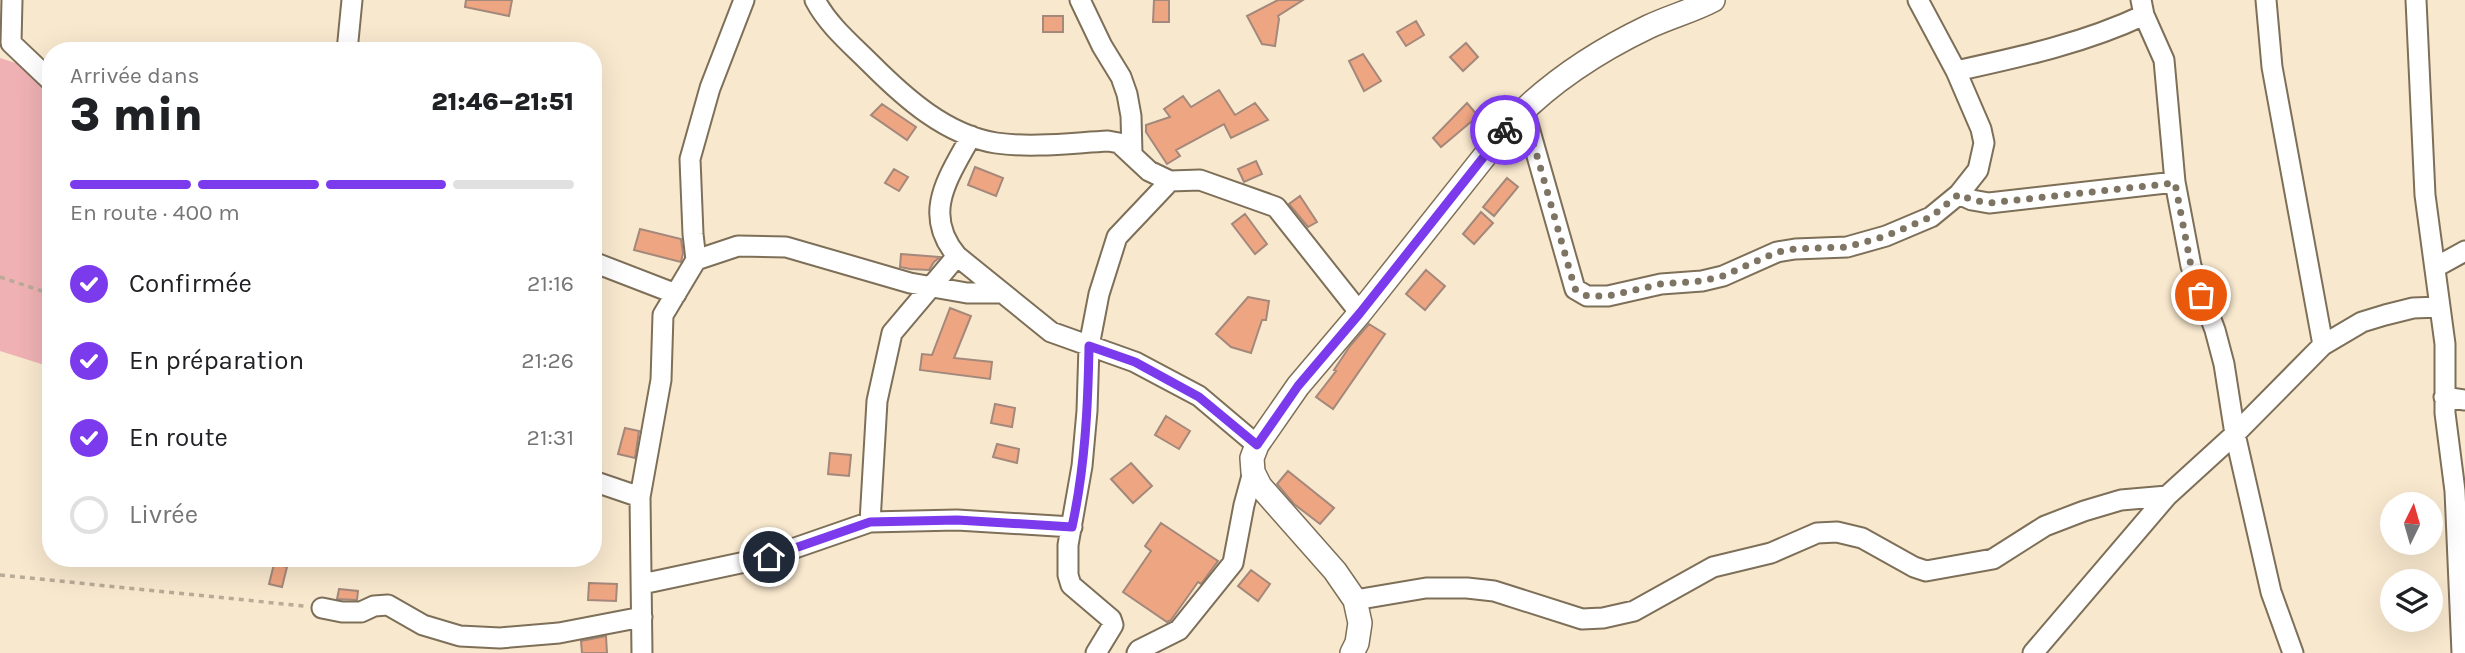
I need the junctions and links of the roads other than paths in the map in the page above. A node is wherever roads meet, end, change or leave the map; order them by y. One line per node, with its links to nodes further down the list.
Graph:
1 (12, 0): 13 (street)
2 (352, 0): 11 (street)
3 (744, 0): 22 (street)
4 (815, 0): 15 (street)
5 (1080, 0): 16 (street)
6 (1713, 0): 14 (main road)
7 (1918, 0): 12 (street)
8 (2266, 0): 30 (street)
9 (2416, 0): 24 (street)
10 (2143, 7): 12 (street); 18 (street)
11 (348, 42)
12 (1956, 71): 19 (street)
13 (42, 72)
14 (1517, 116): 19 (street); 29 (main road)
15 (971, 136): 16 (street); 21 (street)
16 (1132, 153): 17 (street)
17 (1170, 181): 29 (street); 31 (street)
18 (2175, 183): 19 (street); 34 (street)
19 (1959, 194)
20 (2465, 251): 24 (street)
21 (957, 256): 25 (street); 27 (street)
22 (696, 260): 25 (street); 26 (street)
23 (602, 265): 26 (street)
24 (2436, 267): 28 (street)
25 (929, 287): 27 (street); 40 (street)
26 (676, 293): 39 (street)
27 (1002, 293): 31 (street)
28 (2440, 307): 30 (street); 32 (street)
29 (1360, 313): 35 (main road)
30 (2323, 345): 34 (street)
31 (1089, 346): 35 (street); 41 (street)
32 (2444, 397): 33 (street); 53 (street)
33 (2465, 400)
34 (2235, 434): 38 (street); 52 (street)
35 (1257, 445): 36 (main road)
36 (1253, 472): 43 (main road); 47 (street)
37 (602, 484): 39 (street)
38 (2167, 496): 43 (street); 51 (street)
39 (640, 497): 42 (street)
40 (870, 522): 41 (street); 42 (street)
41 (1072, 527): 46 (street)
42 (642, 584): 45 (street)
43 (1355, 600): 50 (main road)
44 (322, 608): 45 (street)
45 (642, 617): 48 (street)
46 (1111, 631): 47 (street); 49 (street)
47 (1138, 651)
48 (642, 653)
49 (1096, 653)
50 (1352, 653)
51 (2033, 653)
52 (2293, 653)
53 (2462, 653)

